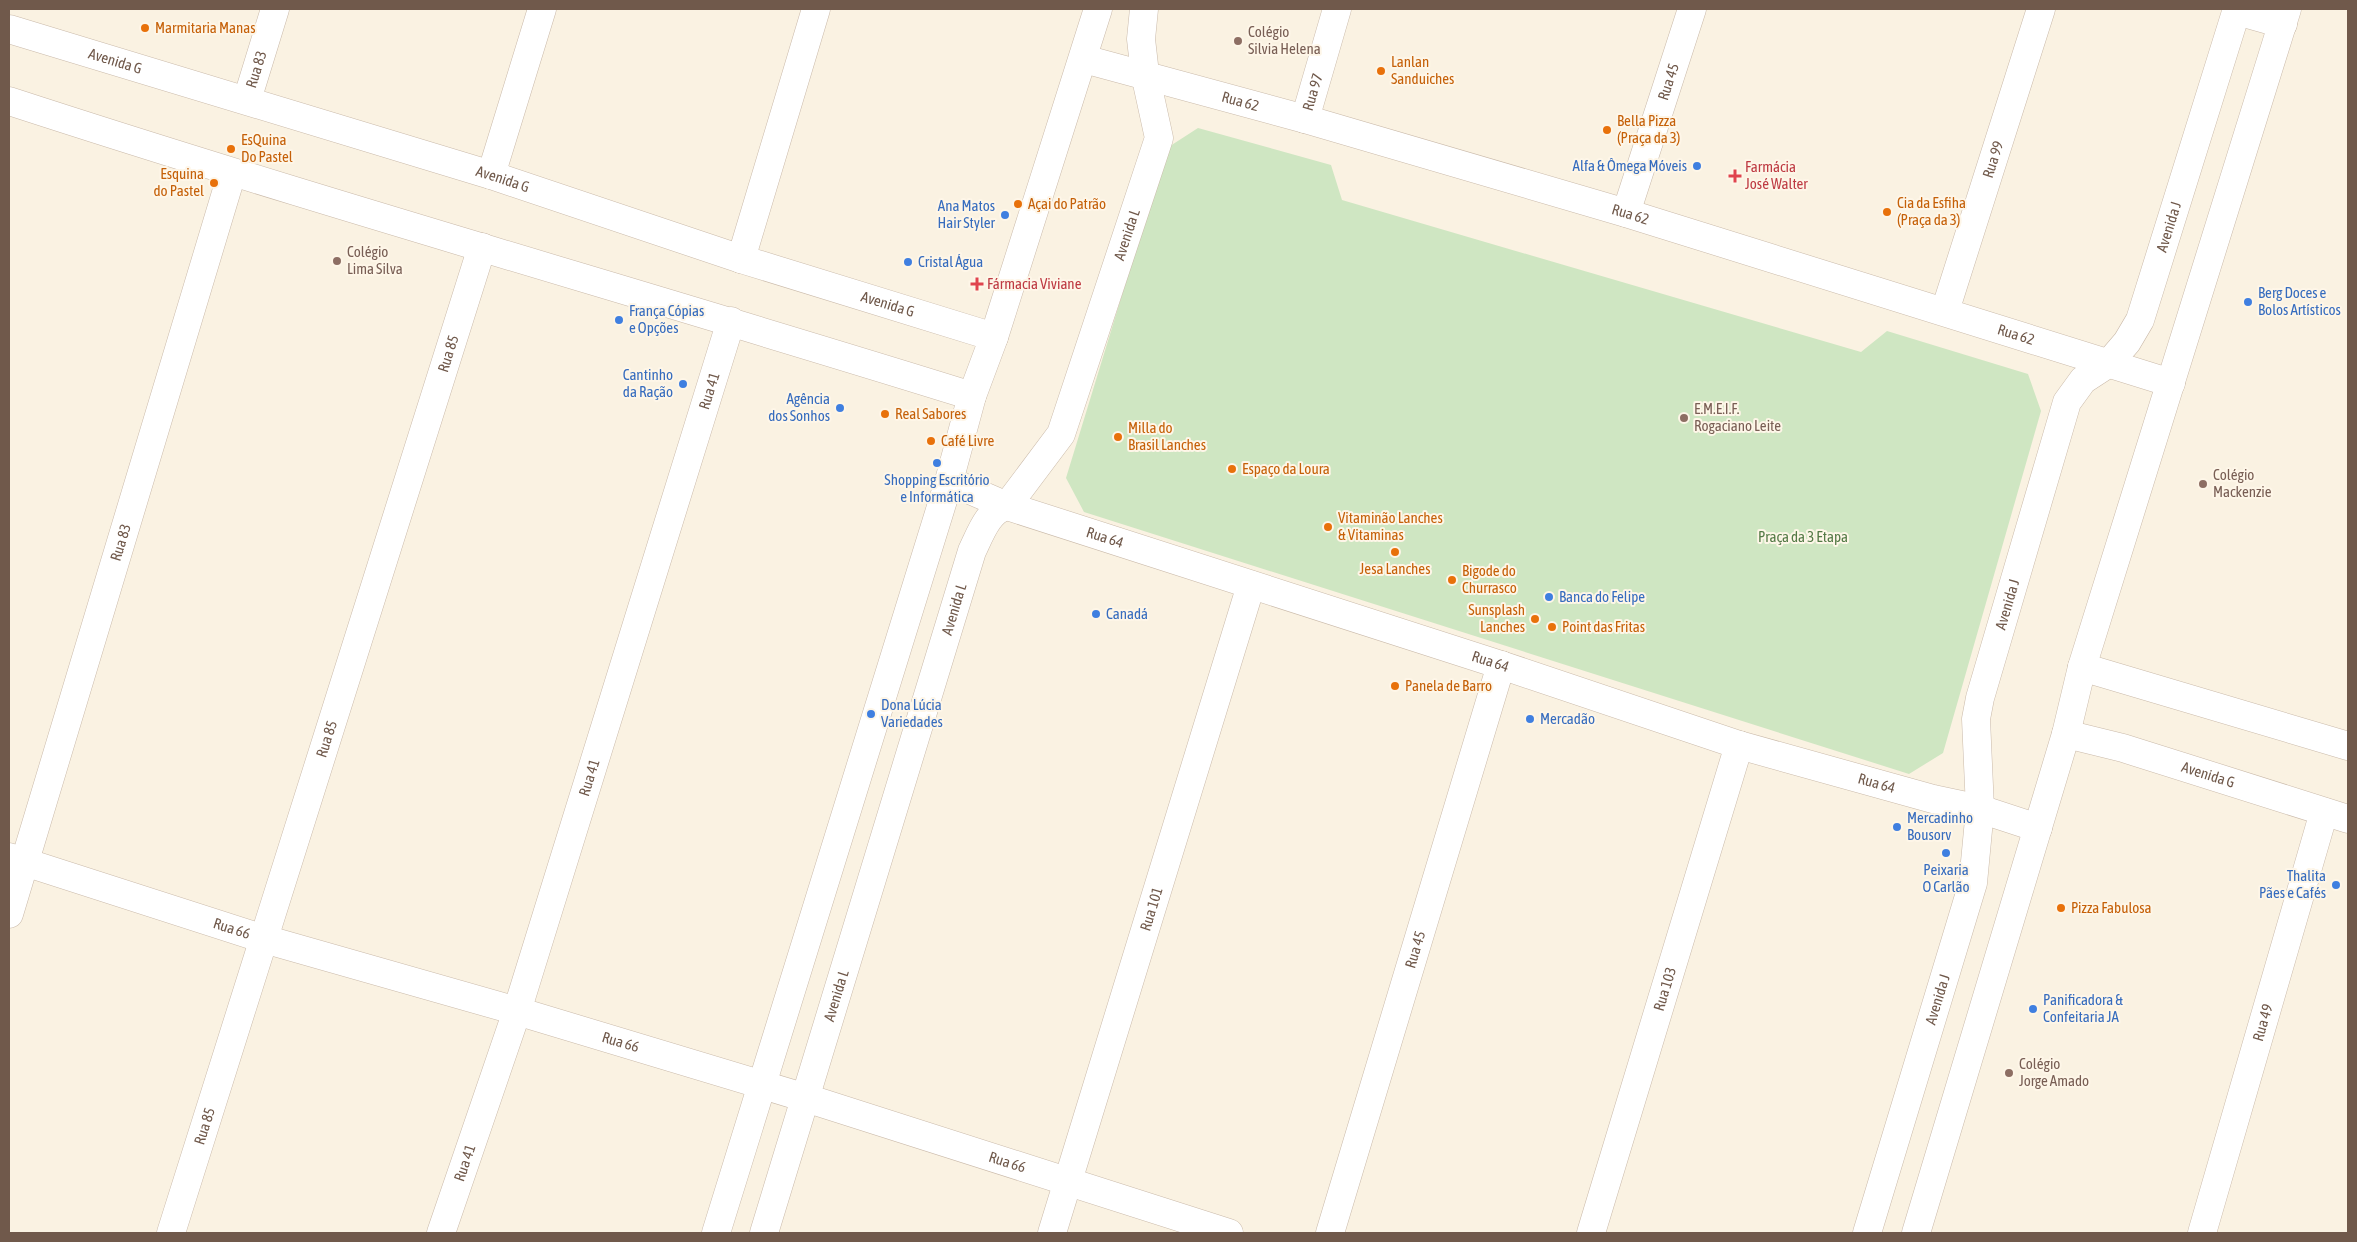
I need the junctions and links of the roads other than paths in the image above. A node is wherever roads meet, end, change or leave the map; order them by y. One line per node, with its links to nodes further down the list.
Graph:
1 (275, 9): 14 (street, Rua 83)
2 (542, 9): 18 (street)
3 (816, 9): 21 (street)
4 (1098, 9): 12 (street)
5 (1144, 9): 13 (street, Avenida L)
6 (1338, 9): 16 (street, Rua 97)
7 (1692, 9): 19 (street, Rua 45)
8 (2041, 9): 22 (street, Rua 99)
9 (2237, 10): 10 (street); 25 (street, Avenida J)
10 (2285, 16): 26 (street)
11 (9, 29): 14 (street, Avenida G)
12 (1084, 59): 13 (street, Rua 62); 24 (street)
13 (1145, 74): 16 (street, Rua 62); 29 (street, Avenida L)
14 (247, 100): 18 (street, Avenida G)
15 (9, 101): 17 (street)
16 (1305, 119): 19 (street, Rua 62)
17 (232, 173): 20 (street); 39 (street, Rua 83)
18 (492, 174): 21 (street, Avenida G)
19 (1626, 214): 22 (street, Rua 62)
20 (482, 247): 23 (street); 41 (street, Rua 85)
21 (741, 259): 24 (street, Avenida G)
22 (1945, 311): 25 (street, Rua 62)
23 (731, 321): 27 (street); 42 (street, Rua 41)
24 (994, 336): 27 (street)
25 (2109, 363): 26 (street, Rua 62); 36 (street, Avenida J)
26 (2171, 383): 32 (street)
27 (972, 396): 28 (street)
28 (949, 481): 29 (street, Rua 64); 43 (street)
29 (1007, 506): 30 (street, Rua 64); 44 (street, Avenida L)
30 (1251, 585): 31 (street, Rua 64); 45 (street, Rua 101)
31 (1501, 665): 35 (street, Rua 64); 52 (street, Rua 45)
32 (2082, 667): 33 (street); 34 (street)
33 (2066, 734): 37 (street, Avenida G); 38 (street)
34 (2348, 743)
35 (1739, 745): 36 (street, Rua 64); 53 (street, Rua 103)
36 (1980, 809): 38 (street, Rua 64); 54 (street, Avenida J)
37 (2336, 815): 56 (street, Rua 49)
38 (2038, 828): 55 (street)
39 (17, 860): 40 (street, Rua 83); 41 (street, Rua 66)
40 (9, 914)
41 (264, 939): 42 (street, Rua 66); 46 (street, Rua 85)
42 (517, 1011): 43 (street, Rua 66); 47 (street, Rua 41)
43 (763, 1086): 44 (street, Rua 66); 48 (street)
44 (806, 1098): 45 (street, Rua 66); 49 (street, Avenida L)
45 (1068, 1182): 50 (street, Rua 101); 51 (street, Rua 66)
46 (171, 1233)
47 (441, 1233)
48 (716, 1233)
49 (764, 1233)
50 (1052, 1233)
51 (1229, 1233)
52 (1330, 1233)
53 (1591, 1233)
54 (1867, 1233)
55 (1916, 1233)
56 (2202, 1233)

